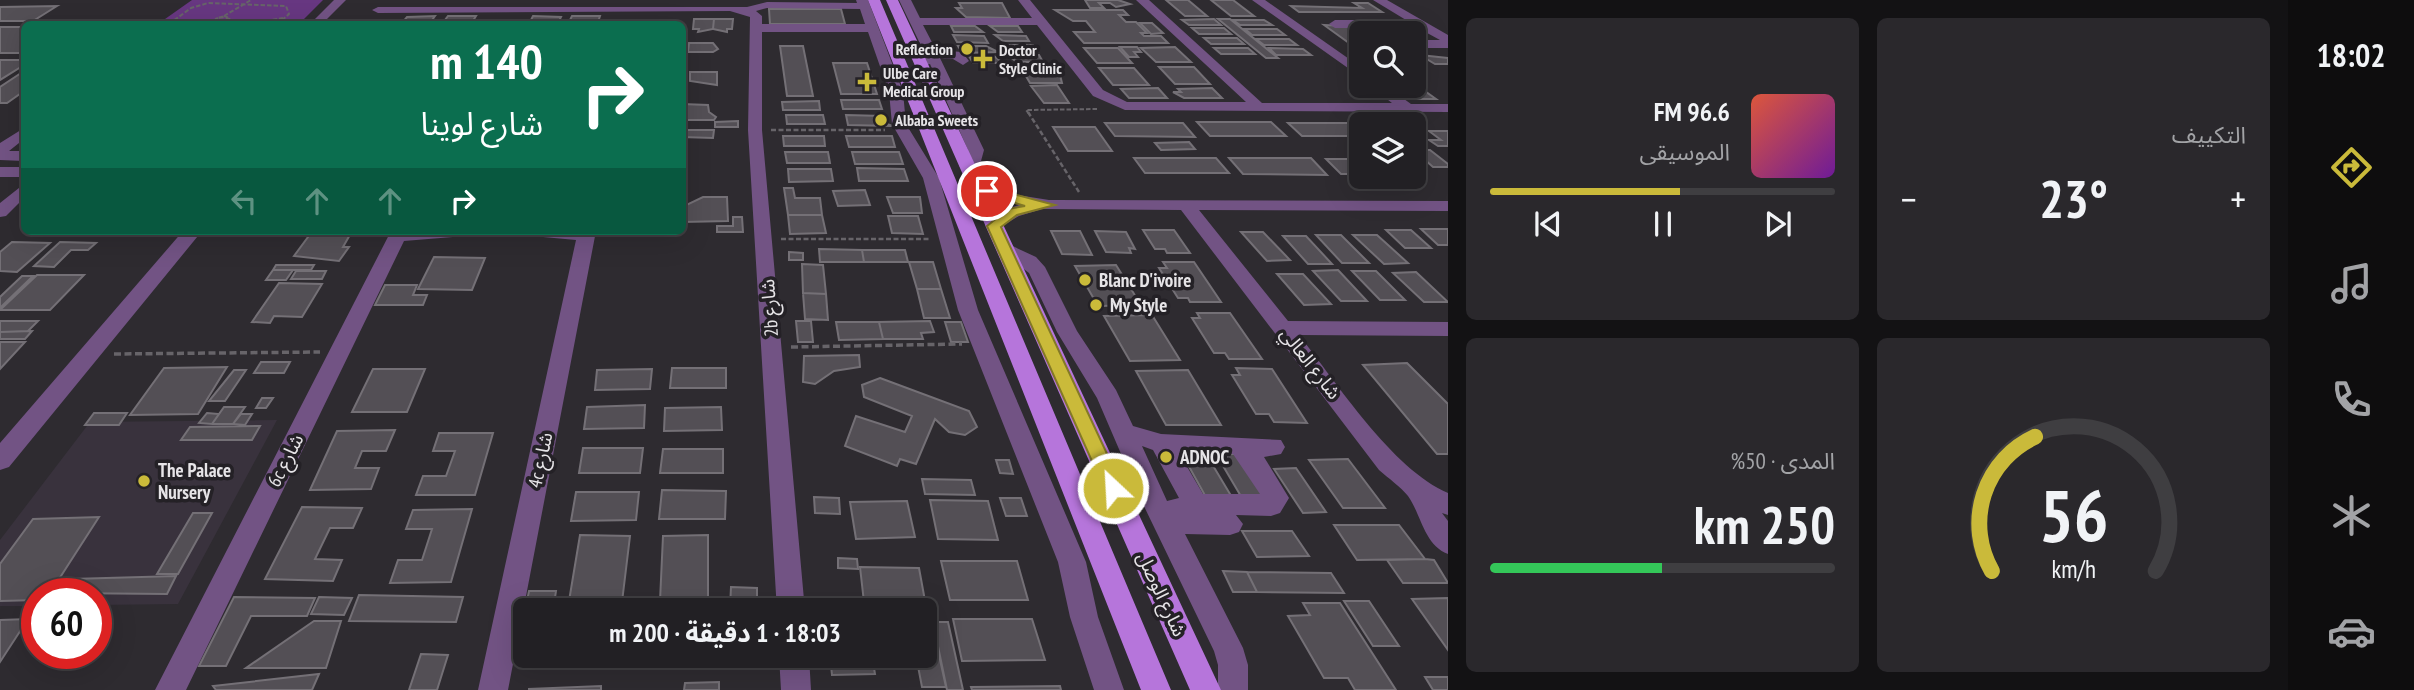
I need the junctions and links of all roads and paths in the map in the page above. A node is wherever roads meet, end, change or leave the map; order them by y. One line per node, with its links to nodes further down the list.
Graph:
1 (251, 0): 8 (path)
2 (340, 0): 19 (street)
3 (905, 0): 22 (street)
4 (1024, 0): 20 (street)
5 (1142, 0): 34 (street)
6 (1258, 0): 31 (street)
7 (1379, 0): 21 (street)
8 (248, 3): 12 (path); 13 (path); 15 (path)
9 (380, 8): 11 (street)
10 (873, 9): 11 (street); 25 (street); 29 (main road, شارع الوصل); 38 (street); 47 (main road, شارع الوصل)
11 (747, 10): 25 (street)
12 (225, 17): 14 (path); 16 (path)
13 (285, 18): 17 (path); 18 (path)
14 (213, 20)
15 (174, 21)
16 (238, 21)
17 (266, 21)
18 (282, 21)
19 (319, 21)
20 (1041, 21): 22 (street); 33 (street)
21 (1415, 21)
22 (916, 22): 29 (street)
23 (1335, 24): 24 (street)
24 (1349, 24)
25 (757, 28): 37 (street, 2b شارع)
26 (1426, 28): 27 (street)
27 (1448, 42): 28 (street)
28 (1426, 43)
29 (928, 58): 30 (street); 46 (main road, شارع الوصل)
30 (963, 61)
31 (1349, 65)
32 (1394, 98): 35 (street)
33 (1125, 106): 34 (street); 49 (path)
34 (1260, 108): 35 (street)
35 (1408, 108): 36 (street)
36 (1448, 108)
37 (755, 130): 38 (path); 56 (street, 2b شارع)
38 (901, 130): 45 (street)
39 (21, 135): 41 (street)
40 (21, 145): 41 (street)
41 (1, 154): 42 (street)
42 (21, 156)
43 (0, 172): 44 (street)
44 (21, 172)
45 (931, 178): 47 (main road); 55 (street)
46 (976, 186): 48 (street); 57 (main road, شارع الوصل)
47 (952, 189): 58 (main road, شارع الوصل)
48 (1049, 205): 49 (street); 57 (street)
49 (1087, 205): 50 (street)
50 (1186, 206): 51 (street); 59 (street, شارع العالي)
51 (1448, 206)
52 (190, 235): 64 (street)
53 (398, 235): 63 (street, 6c شارع)
54 (586, 235): 79 (street, 4c شارع)
55 (946, 239): 56 (path); 61 (street)
56 (764, 240): 62 (street, 2b شارع)
57 (1002, 244): 58 (main road); 65 (street); 83 (main road, شارع الوصل)
58 (981, 260): 82 (main road, شارع الوصل)
59 (1284, 328): 60 (street); 70 (street, شارع العالي)
60 (1448, 329)
61 (983, 344): 62 (path); 81 (street)
62 (771, 347): 76 (street, 2b شارع)
63 (339, 352): 64 (path); 78 (street, 6c شارع)
64 (88, 356): 69 (street)
65 (1124, 432): 66 (street); 73 (street)
66 (1161, 443): 68 (street); 71 (street)
67 (1273, 447): 68 (street)
68 (1245, 449): 71 (street)
69 (0, 460)
70 (1420, 492): 72 (street, شارع العالي); 75 (street)
71 (1195, 504): 73 (street)
72 (1448, 504)
73 (1164, 518): 74 (street); 84 (street)
74 (1230, 524)
75 (1448, 542)
76 (789, 598)
77 (795, 668): 80 (street)
78 (170, 690)
79 (493, 690)
80 (796, 690)
81 (1109, 690)
82 (1156, 690)
83 (1206, 690)
84 (1233, 690)

